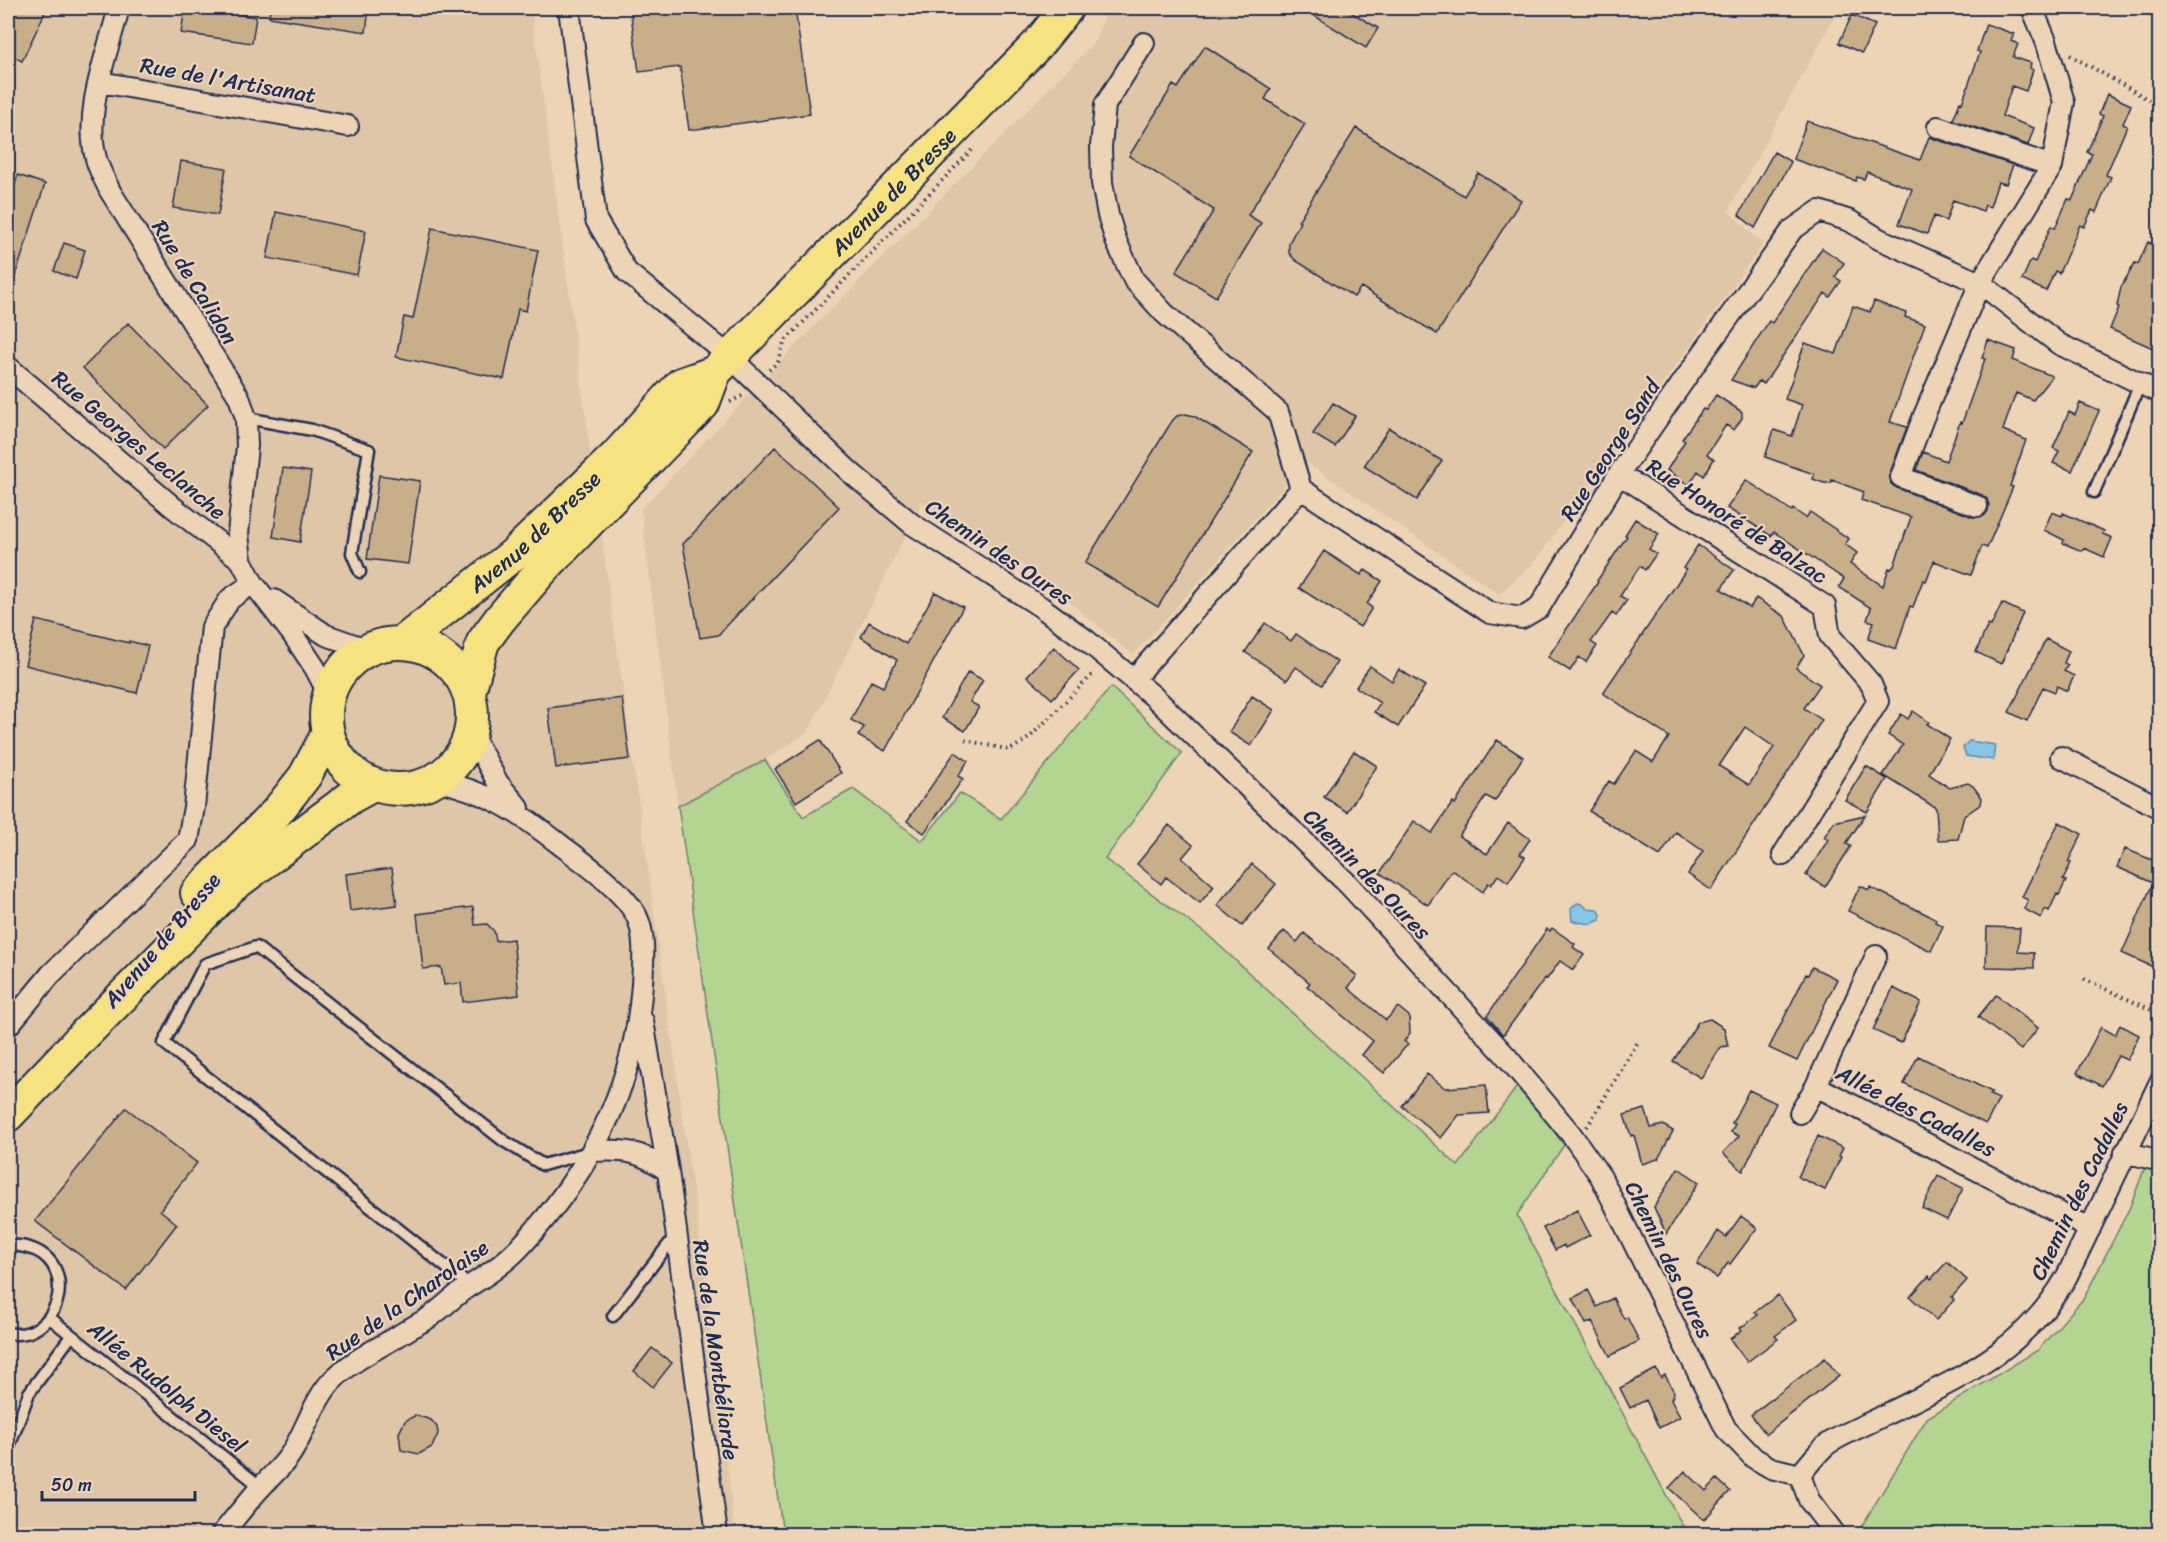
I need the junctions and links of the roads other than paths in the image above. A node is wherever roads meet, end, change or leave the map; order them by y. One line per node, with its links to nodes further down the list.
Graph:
1 (119, 8): 6 (street, Rue de Calidon)
2 (569, 8): 11 (street, Chemin des Oures)
3 (1067, 8): 11 (main road, Avenue de Bresse)
4 (2032, 8): 9 (street)
5 (1144, 43): 17 (street)
6 (99, 82): 7 (street, Rue de l'Artisanat); 15 (street, Rue de Calidon)
7 (348, 126)
8 (1938, 127): 9 (street)
9 (2052, 166): 10 (street)
10 (1980, 283): 13 (street, Rue George Sand); 16 (street, Rue George Sand); 19 (street)
11 (722, 364): 23 (main road, Avenue de Bresse); 25 (street, Chemin des Oures); 26 (main road, Avenue de Bresse)
12 (8, 367): 20 (street, Rue Georges Leclanche)
13 (2140, 384): 14 (street, Rue George Sand); 18 (lane)
14 (2160, 393)
15 (246, 418): 20 (street, Rue de Calidon); 21 (lane)
16 (1619, 474): 17 (street, Rue George Sand); 35 (street, Rue Honoré de Balzac)
17 (1300, 489): 25 (street)
18 (2094, 492)
19 (1977, 506)
20 (241, 560): 22 (street, Rue de Calidon)
21 (360, 572)
22 (253, 583): 24 (street, Rue de Calidon); 27 (street, Rue de Calidon); 38 (street)
23 (403, 642): 24 (main road); 26 (main road)
24 (366, 649): 27 (main road)
25 (1133, 680): 57 (street, Chemin des Oures)
26 (469, 692): 28 (main road)
27 (328, 693): 29 (main road)
28 (471, 732): 31 (main road); 34 (street)
29 (327, 735): 32 (main road); 39 (main road, Avenue de Bresse)
30 (2061, 757): 33 (street)
31 (434, 780): 32 (main road); 34 (street)
32 (373, 785): 39 (main road, Avenue de Bresse)
33 (2160, 808)
34 (538, 827): 37 (street, Rue de la Charolaise)
35 (1784, 855)
36 (1876, 956): 41 (street, Allée des Cadalles)
37 (640, 1008): 44 (street, Rue de la Charolaise); 47 (street, Rue de la Montbéliarde)
38 (8, 1026)
39 (86, 1033): 43 (main road, Avenue de Bresse)
40 (2160, 1082): 45 (street, Chemin des Cadalles)
41 (1816, 1086): 42 (street); 48 (street, Allée des Cadalles)
42 (1800, 1113)
43 (8, 1115)
44 (592, 1151): 47 (street); 51 (street, Rue de la Charolaise); 51 (lane)
45 (2125, 1152): 46 (street); 48 (street, Chemin des Cadalles)
46 (2160, 1161)
47 (668, 1171): 49 (street, Rue de la Montbéliarde)
48 (2090, 1228): 57 (street, Chemin des Cadalles)
49 (677, 1235): 52 (lane); 60 (street, Rue de la Montbéliarde)
50 (8, 1247): 53 (lane)
51 (470, 1286): 58 (street, Rue de la Charolaise)
52 (613, 1316)
53 (50, 1318): 54 (lane); 55 (lane, Allée Rudolph Diesel)
54 (8, 1333)
55 (71, 1336): 56 (lane); 58 (lane, Allée Rudolph Diesel)
56 (8, 1450)
57 (1800, 1475): 61 (street)
58 (261, 1487): 59 (street, Rue de la Charolaise)
59 (222, 1534)
60 (717, 1534)
61 (1835, 1534)

